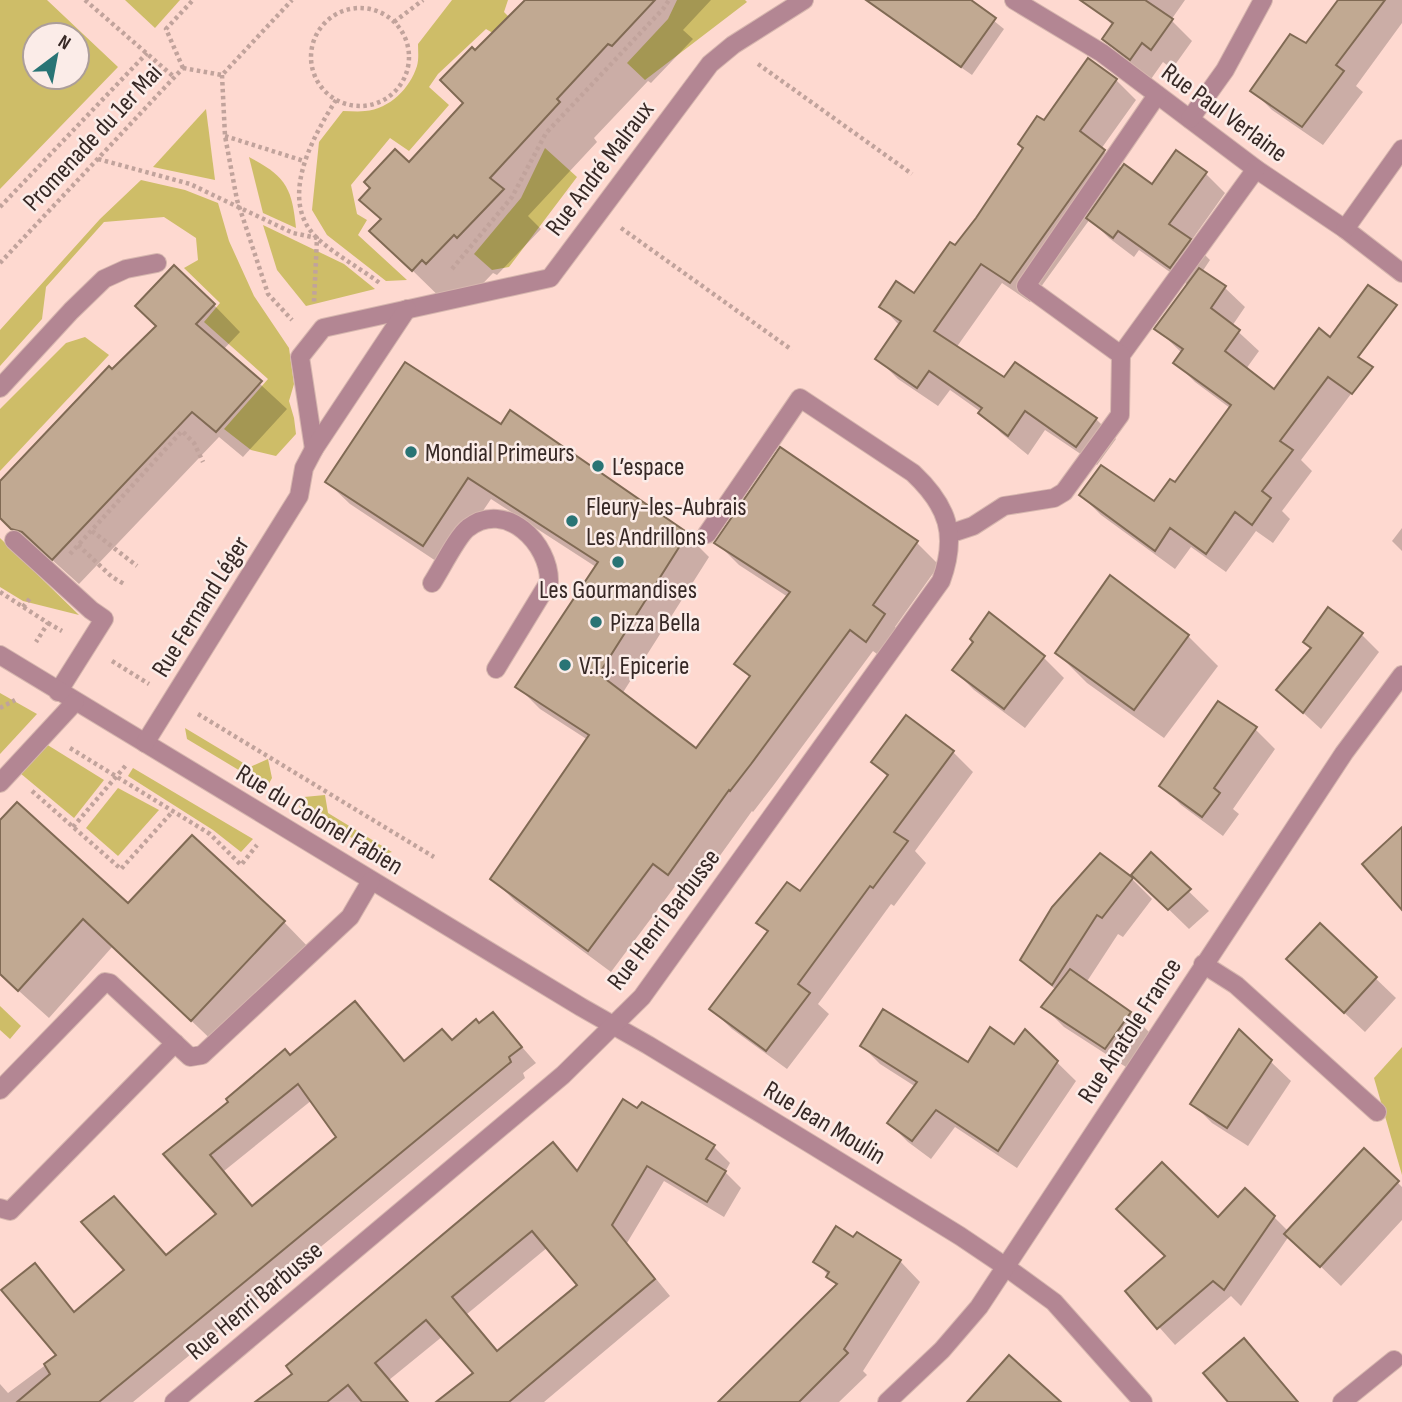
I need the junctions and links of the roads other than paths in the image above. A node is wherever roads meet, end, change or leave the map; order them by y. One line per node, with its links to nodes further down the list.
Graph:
1 (804, 0): 11 (street, Rue André Malraux)
2 (1014, 0): 4 (street, Rue Paul Verlaine)
3 (1262, 0): 5 (street)
4 (1157, 95): 5 (street, Rue Paul Verlaine); 12 (street)
5 (1190, 119): 7 (street, Rue Paul Verlaine)
6 (1402, 149): 8 (street)
7 (1256, 169): 8 (street, Rue Paul Verlaine); 12 (street)
8 (1345, 229): 10 (street, Rue Paul Verlaine)
9 (157, 264): 13 (street)
10 (1402, 273)
11 (410, 308): 14 (street); 14 (street, Rue André Malraux)
12 (1121, 355): 16 (street)
13 (0, 388)
14 (314, 449): 24 (street, Rue Fernand Léger)
15 (707, 534): 16 (street, Rue Henri Barbusse)
16 (949, 534): 28 (street, Rue Henri Barbusse)
17 (14, 540): 22 (street)
18 (432, 583): 20 (street)
19 (0, 655): 22 (street, Rue du Colonel Fabien)
20 (496, 669)
21 (1402, 676): 27 (street, Rue Anatole France)
22 (58, 692): 23 (street, Rue du Colonel Fabien)
23 (75, 702): 24 (street, Rue du Colonel Fabien); 25 (street)
24 (145, 743): 26 (street, Rue du Colonel Fabien)
25 (5, 778)
26 (371, 881): 28 (street, Rue du Colonel Fabien); 29 (street)
27 (1203, 964): 31 (street); 33 (street, Rue Anatole France)
28 (614, 1025): 33 (street, Rue Jean Moulin); 35 (street, Rue Henri Barbusse)
29 (175, 1043): 30 (street); 32 (street)
30 (0, 1090)
31 (1377, 1112)
32 (0, 1208)
33 (1006, 1267): 36 (street, Rue Anatole France); 37 (street, Rue Jean Moulin)
34 (1394, 1360): 38 (street)
35 (174, 1402)
36 (887, 1402)
37 (1143, 1402)
38 (1342, 1402)

